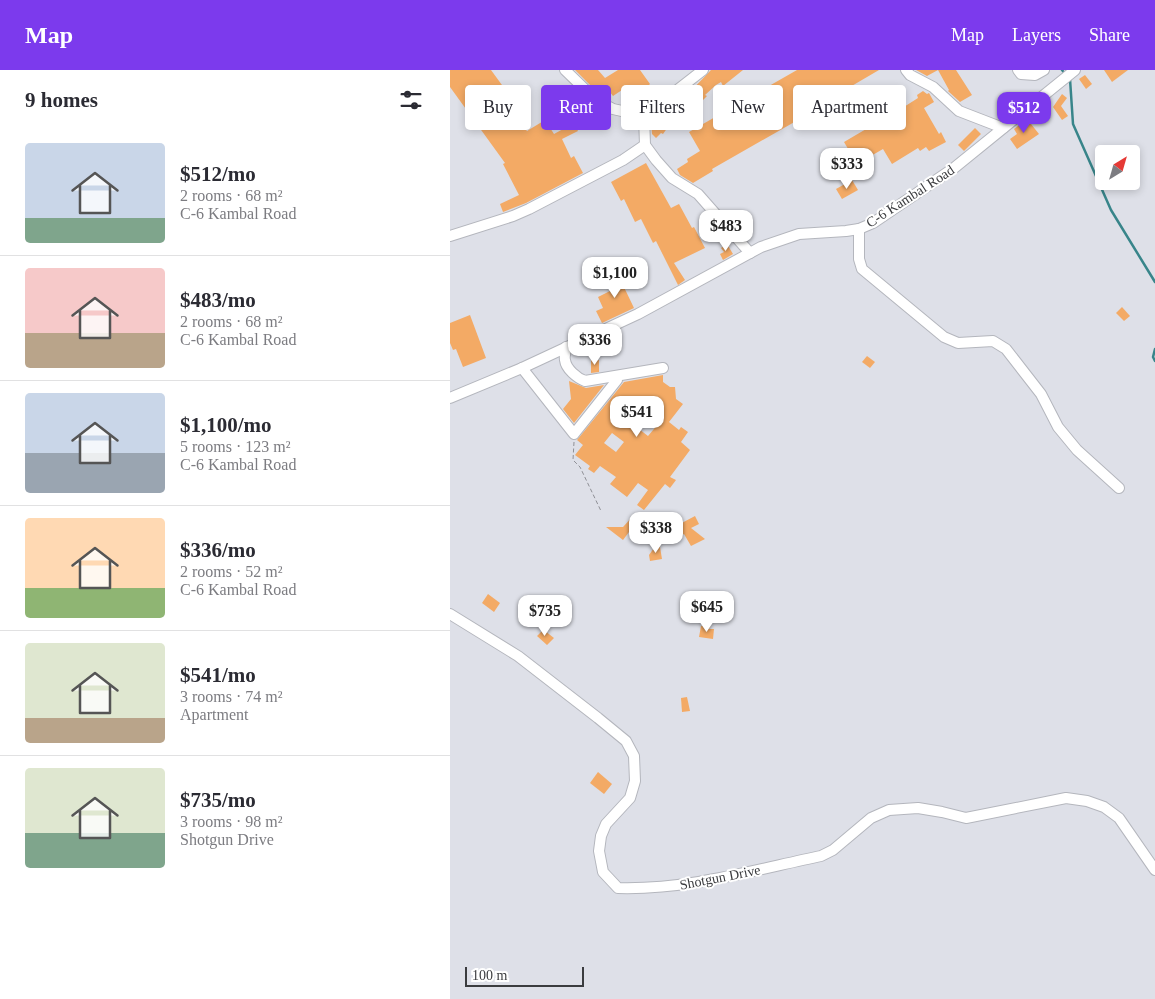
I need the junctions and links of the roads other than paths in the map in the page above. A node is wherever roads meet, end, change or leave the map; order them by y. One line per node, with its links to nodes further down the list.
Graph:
1 (565, 70): 8 (street)
2 (703, 70): 7 (street)
3 (906, 70): 9 (street)
4 (1018, 70): 5 (street)
5 (1044, 70)
6 (1074, 71): 9 (street, C-6 Kambal Road)
7 (684, 85)
8 (621, 111)
9 (1003, 128): 12 (street, C-6 Kambal Road)
10 (644, 130): 11 (street)
11 (645, 145): 13 (street); 14 (street)
12 (859, 229): 14 (street, C-6 Kambal Road); 20 (street)
13 (450, 236)
14 (750, 253): 15 (street, C-6 Kambal Road)
15 (566, 347): 16 (street, C-6 Kambal Road); 17 (street)
16 (522, 368): 18 (street); 19 (street, C-6 Kambal Road)
17 (663, 368)
18 (617, 380)
19 (450, 398)
20 (1120, 488)
21 (450, 614): 22 (street, Shotgun Drive)
22 (1155, 870)

